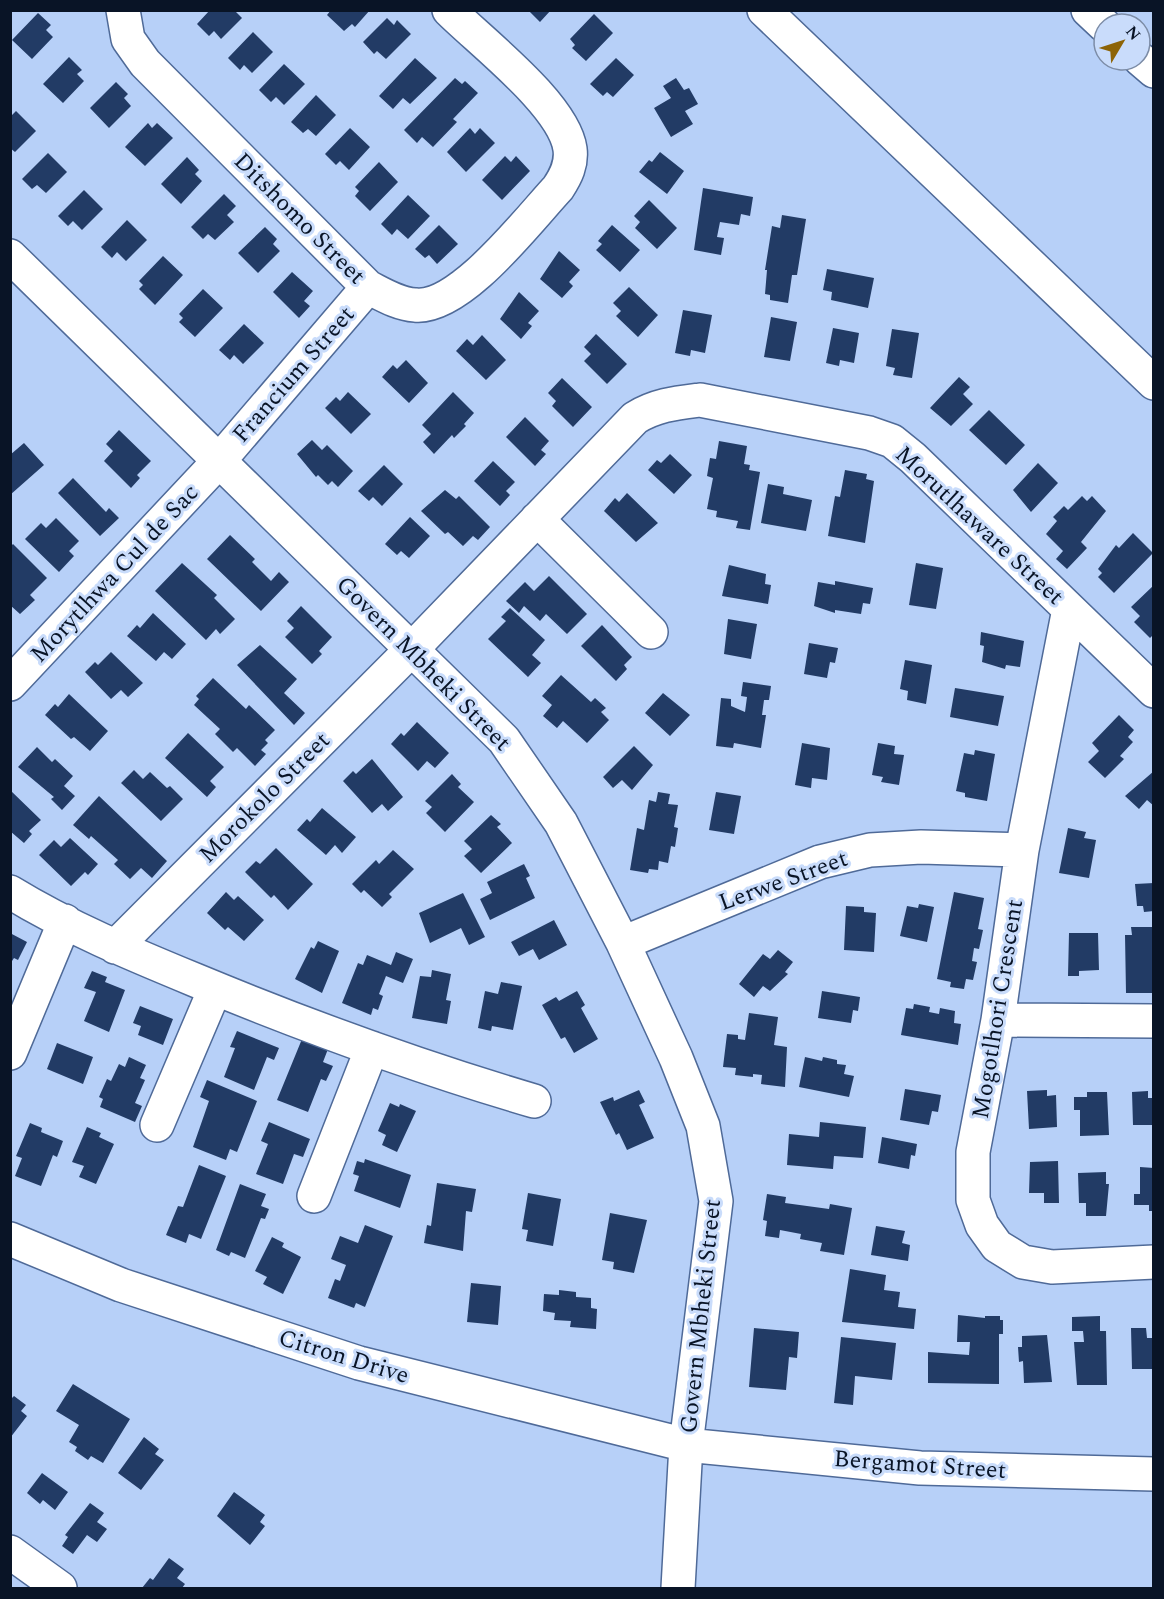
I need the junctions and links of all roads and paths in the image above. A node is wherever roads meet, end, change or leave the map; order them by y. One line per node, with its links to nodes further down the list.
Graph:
1 (123, 10): 5 (street, Ditshomo Street)
2 (449, 10): 5 (street, Ditshomo Street)
3 (764, 10): 6 (street)
4 (10, 256): 7 (street, Govern Mbheki Street)
5 (368, 287): 7 (street, Francium Street)
6 (1154, 383)
7 (218, 462): 11 (street, Govern Mbheki Street); 12 (street, Morytlhwa Cul de Sac)
8 (537, 519): 9 (street, Morutlhaware Street); 10 (street); 11 (street, Morutlhaware Street)
9 (1069, 609): 13 (street, Morutlhaware Street); 14 (street, Mogotlhori Crescent)
10 (651, 632)
11 (413, 648): 17 (street, Govern Mbheki Street); 18 (street, Morokolo Street)
12 (10, 684)
13 (1154, 691)
14 (1022, 850): 17 (street, Lerwe Street); 20 (street, Mogotlhori Crescent)
15 (10, 892): 16 (street)
16 (65, 921): 18 (street); 23 (street)
17 (623, 943): 29 (street, Govern Mbheki Street)
18 (115, 947): 19 (street)
19 (216, 989): 22 (street); 25 (street)
20 (998, 1020): 21 (street); 28 (street, Mogotlhori Crescent)
21 (1154, 1021)
22 (372, 1048): 24 (street); 26 (street)
23 (10, 1053)
24 (534, 1101)
25 (157, 1125)
26 (314, 1196)
27 (10, 1239): 29 (street, Citron Drive)
28 (1154, 1262)
29 (686, 1445): 30 (street, Bergamot Street); 33 (street, Govern Mbheki Street)
30 (1154, 1474)
31 (10, 1552): 32 (street)
32 (60, 1588)
33 (678, 1588)

